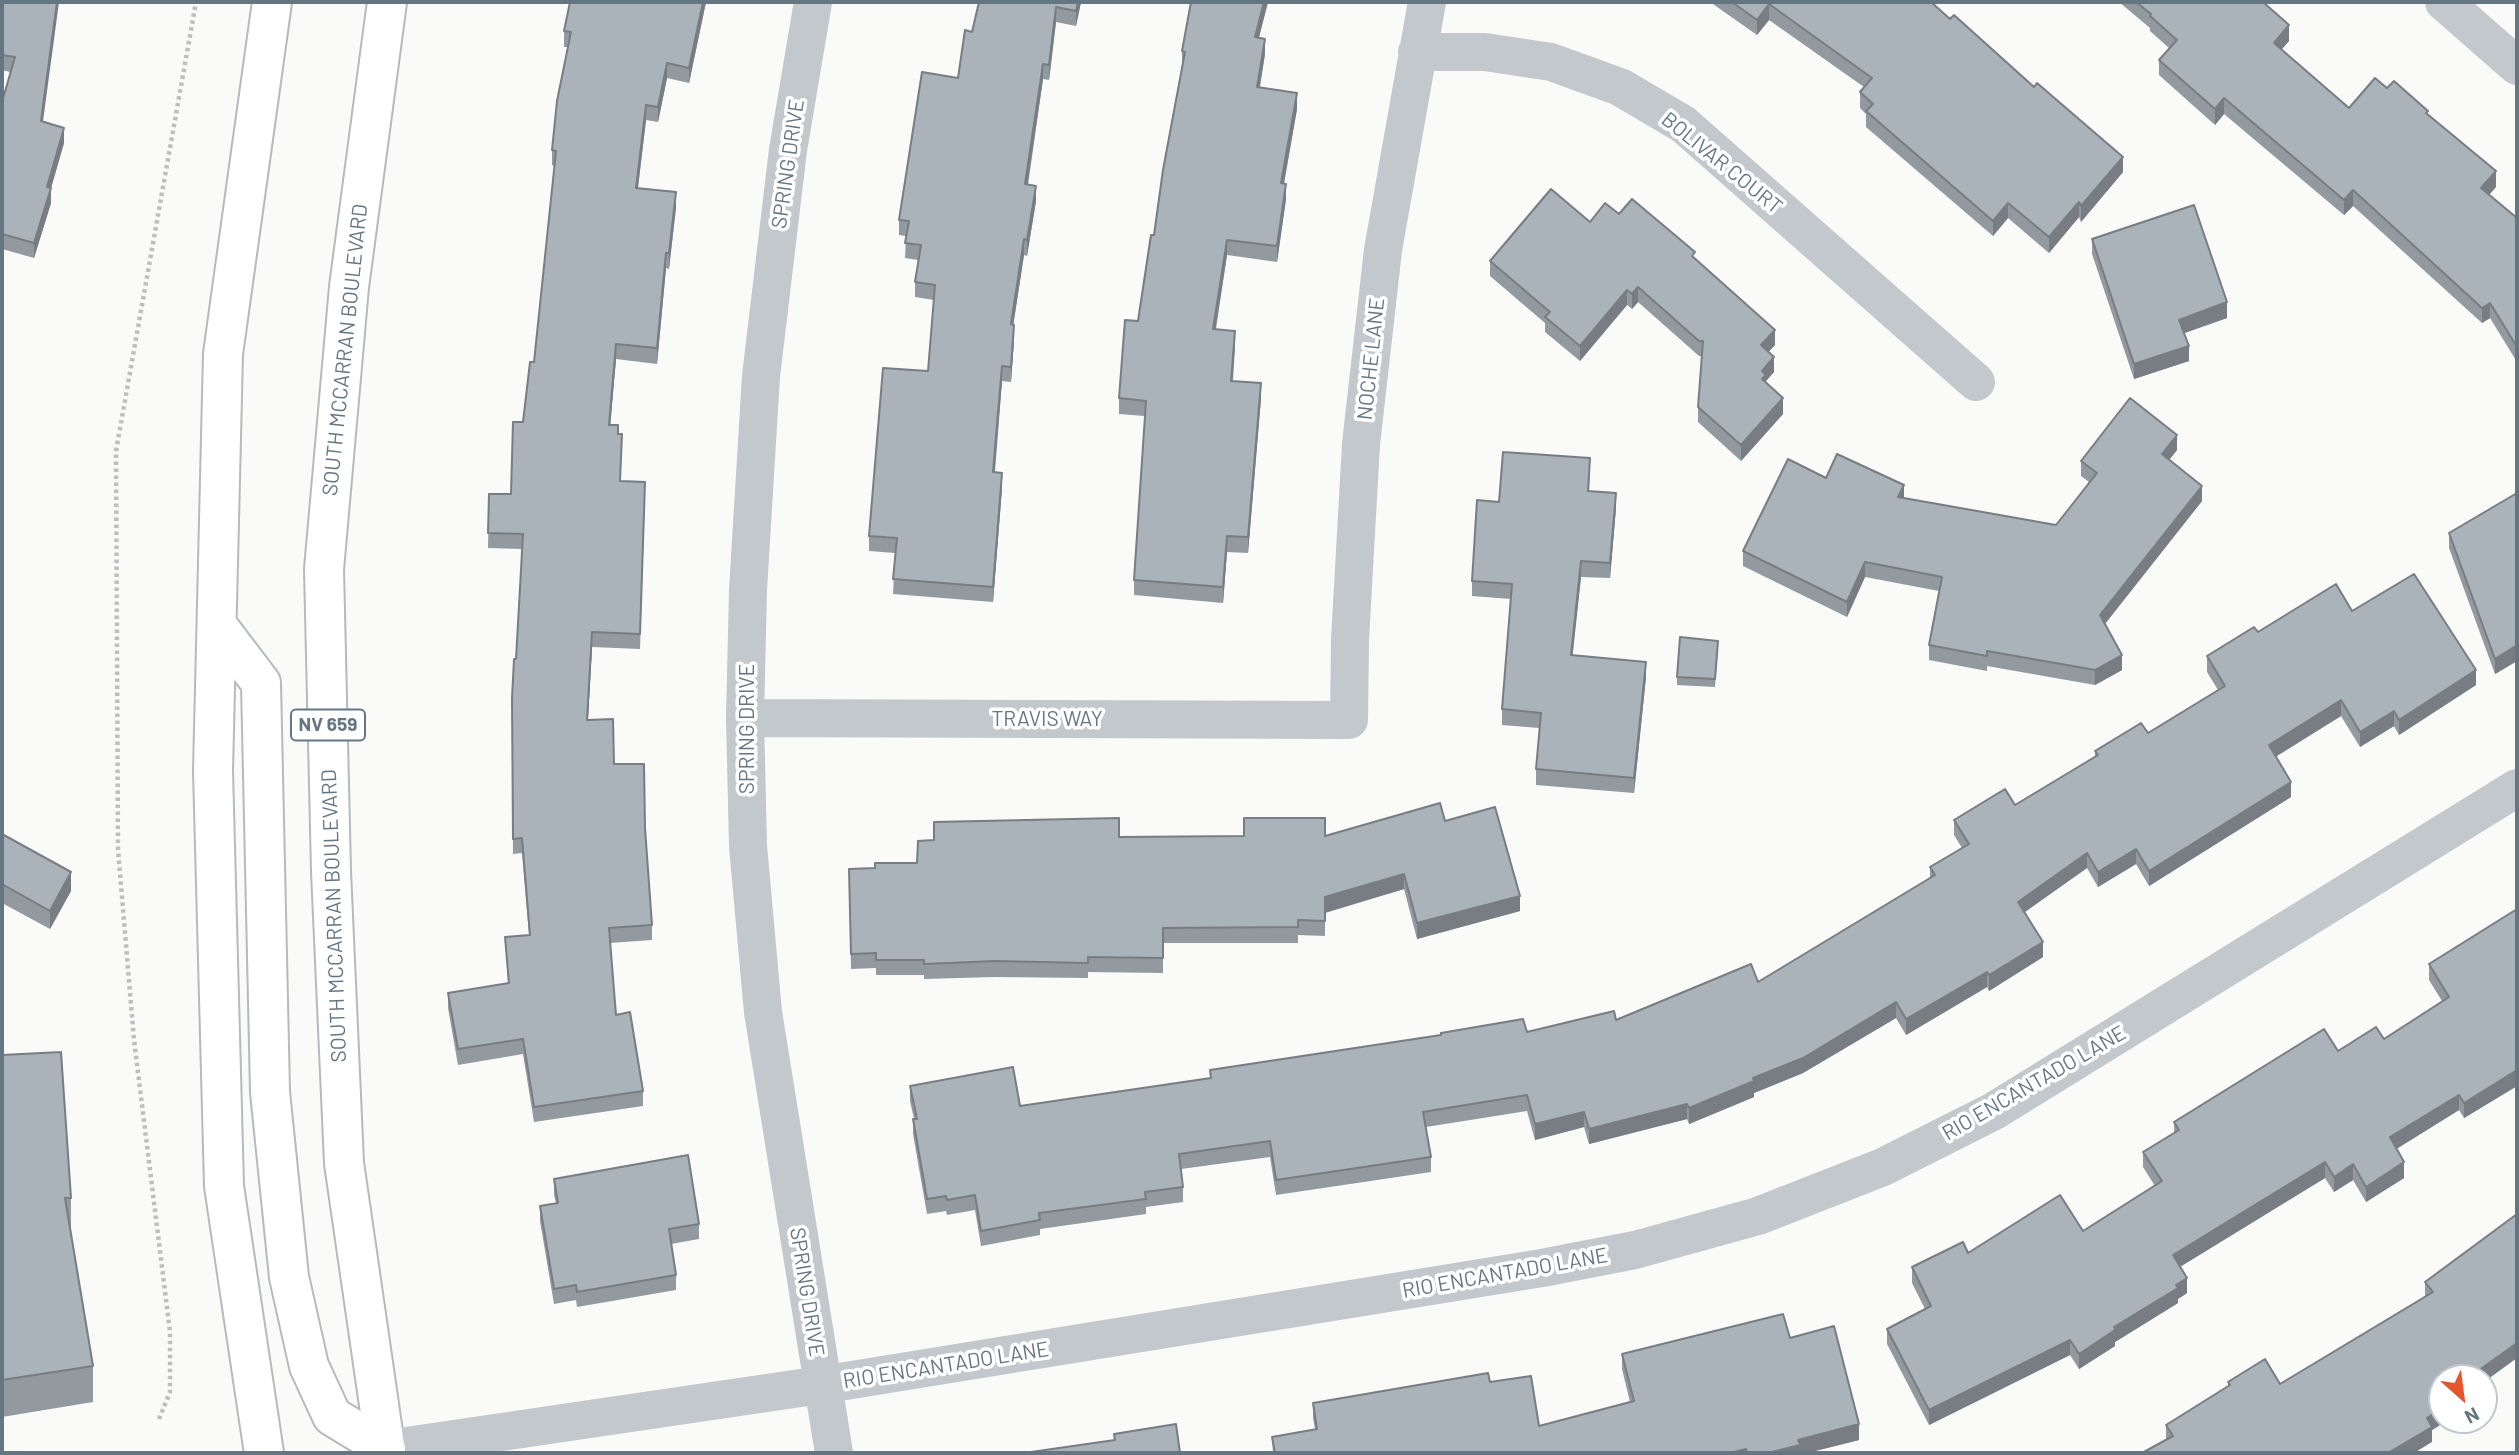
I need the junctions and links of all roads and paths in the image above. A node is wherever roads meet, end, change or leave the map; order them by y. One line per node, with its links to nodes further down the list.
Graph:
1 (196, 2): 15 (path)
2 (272, 2): 10 (main road)
3 (387, 2): 16 (main road, SOUTH MCCARRAN BOULEVARD / NV 659)
4 (813, 2): 11 (street, SPRING DRIVE)
5 (1427, 2): 7 (street, NOCHE LANE)
6 (2444, 2): 8 (street)
7 (1417, 52): 9 (street, BOLIVAR COURT); 12 (street, NOCHE LANE)
8 (2517, 66)
9 (1976, 382)
10 (217, 625): 16 (main road); 17 (main road)
11 (745, 718): 12 (street, TRAVIS WAY); 14 (street, SPRING DRIVE)
12 (1349, 720)
13 (2517, 788): 14 (street, RIO ENCANTADO LANE)
14 (821, 1385): 16 (street, RIO ENCANTADO LANE); 18 (street, SPRING DRIVE)
15 (159, 1419)
16 (386, 1451)
17 (264, 1453)
18 (834, 1453)

